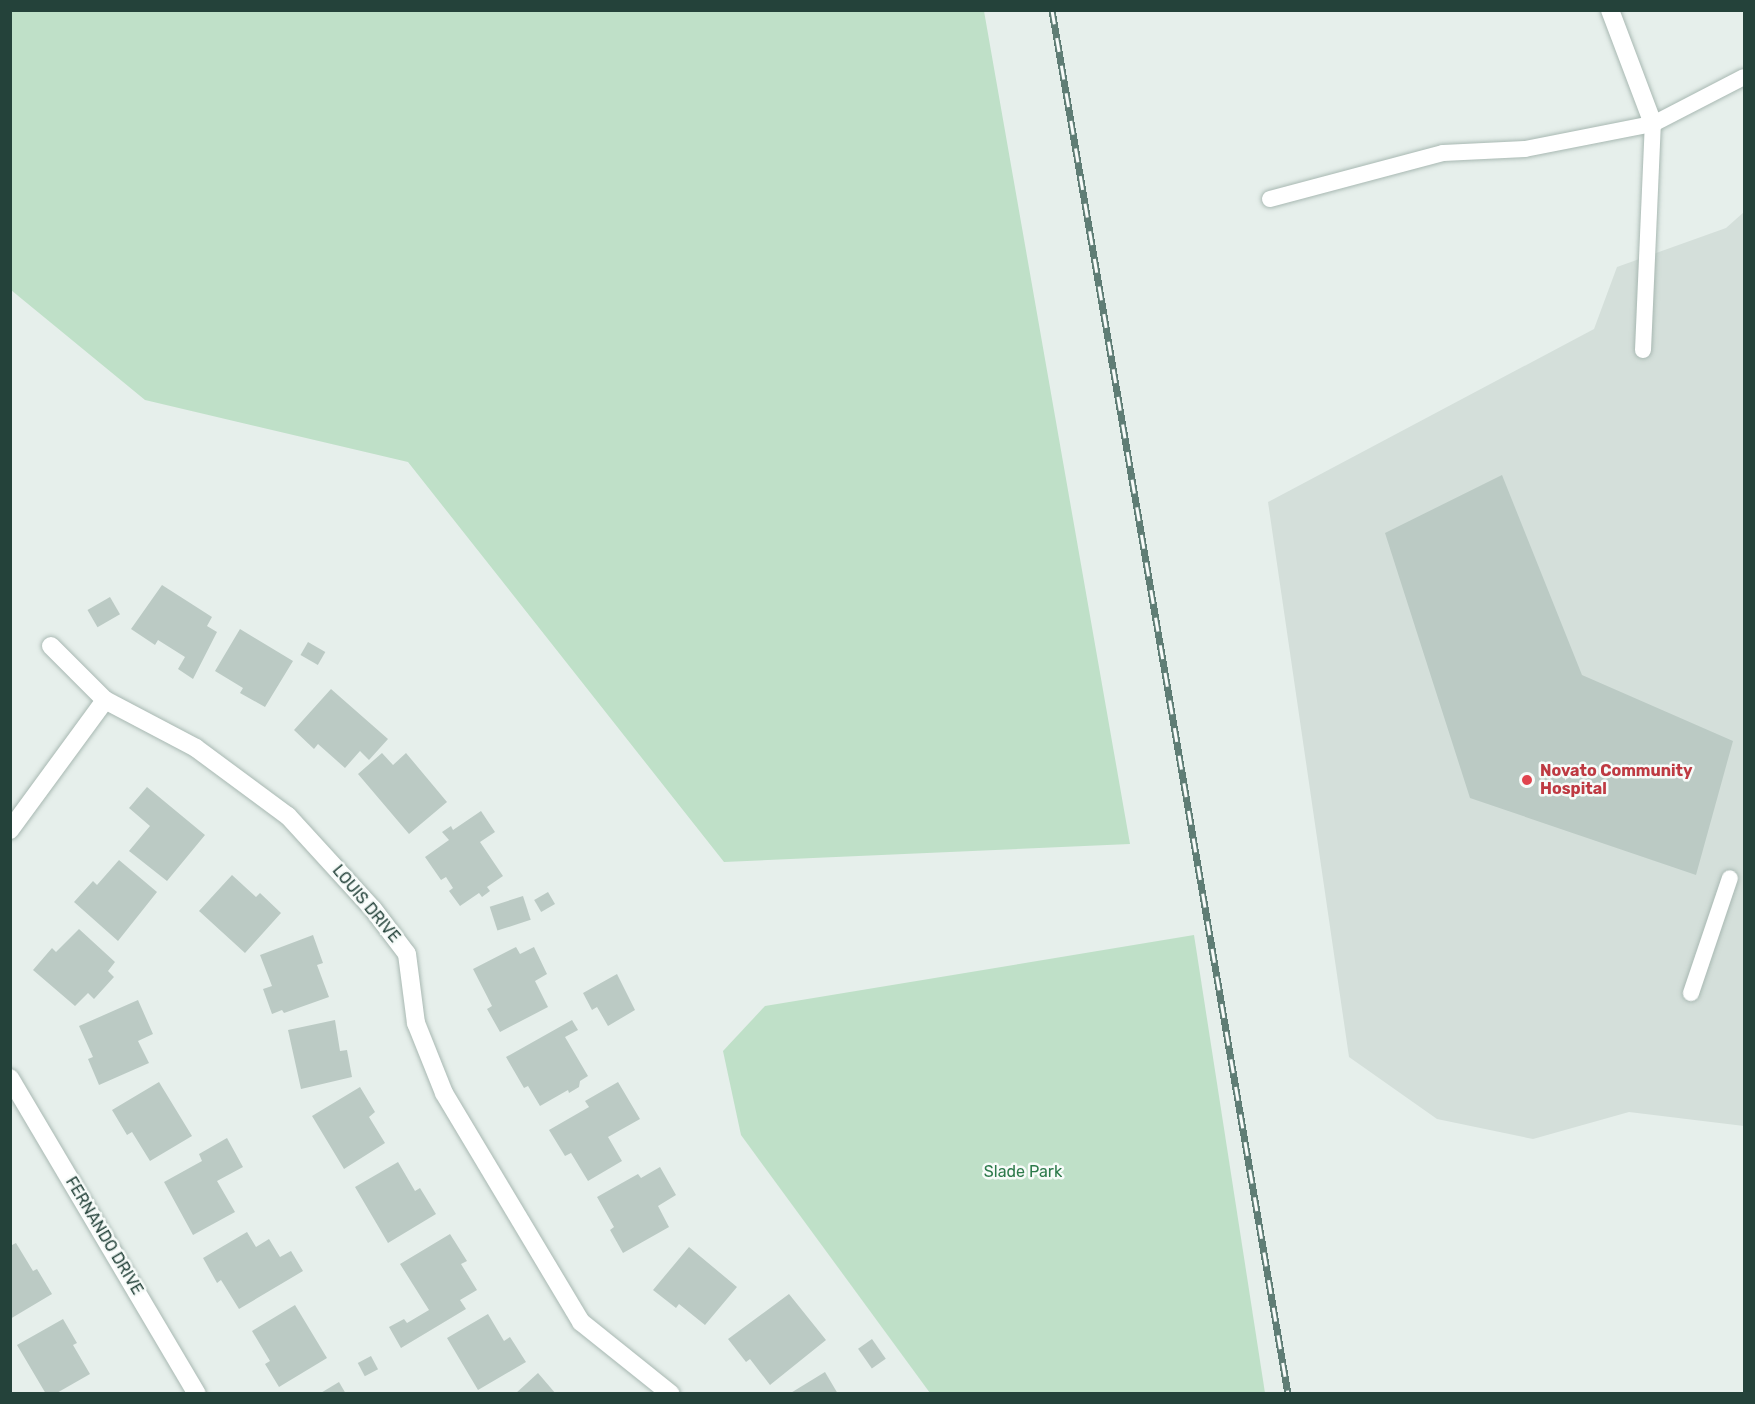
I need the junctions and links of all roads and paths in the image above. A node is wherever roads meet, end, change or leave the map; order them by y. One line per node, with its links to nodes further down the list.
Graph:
1 (1610, 10): 3 (street)
2 (1744, 77): 3 (lane)
3 (1653, 124): 4 (lane); 5 (lane)
4 (1270, 199)
5 (1643, 350)
6 (51, 646): 7 (street, LOUIS DRIVE)
7 (105, 700): 8 (street); 13 (street, LOUIS DRIVE)
8 (10, 830)
9 (1730, 878): 10 (lane)
10 (1691, 993)
11 (10, 1078): 12 (street, FERNANDO DRIVE)
12 (197, 1394)
13 (671, 1394)

